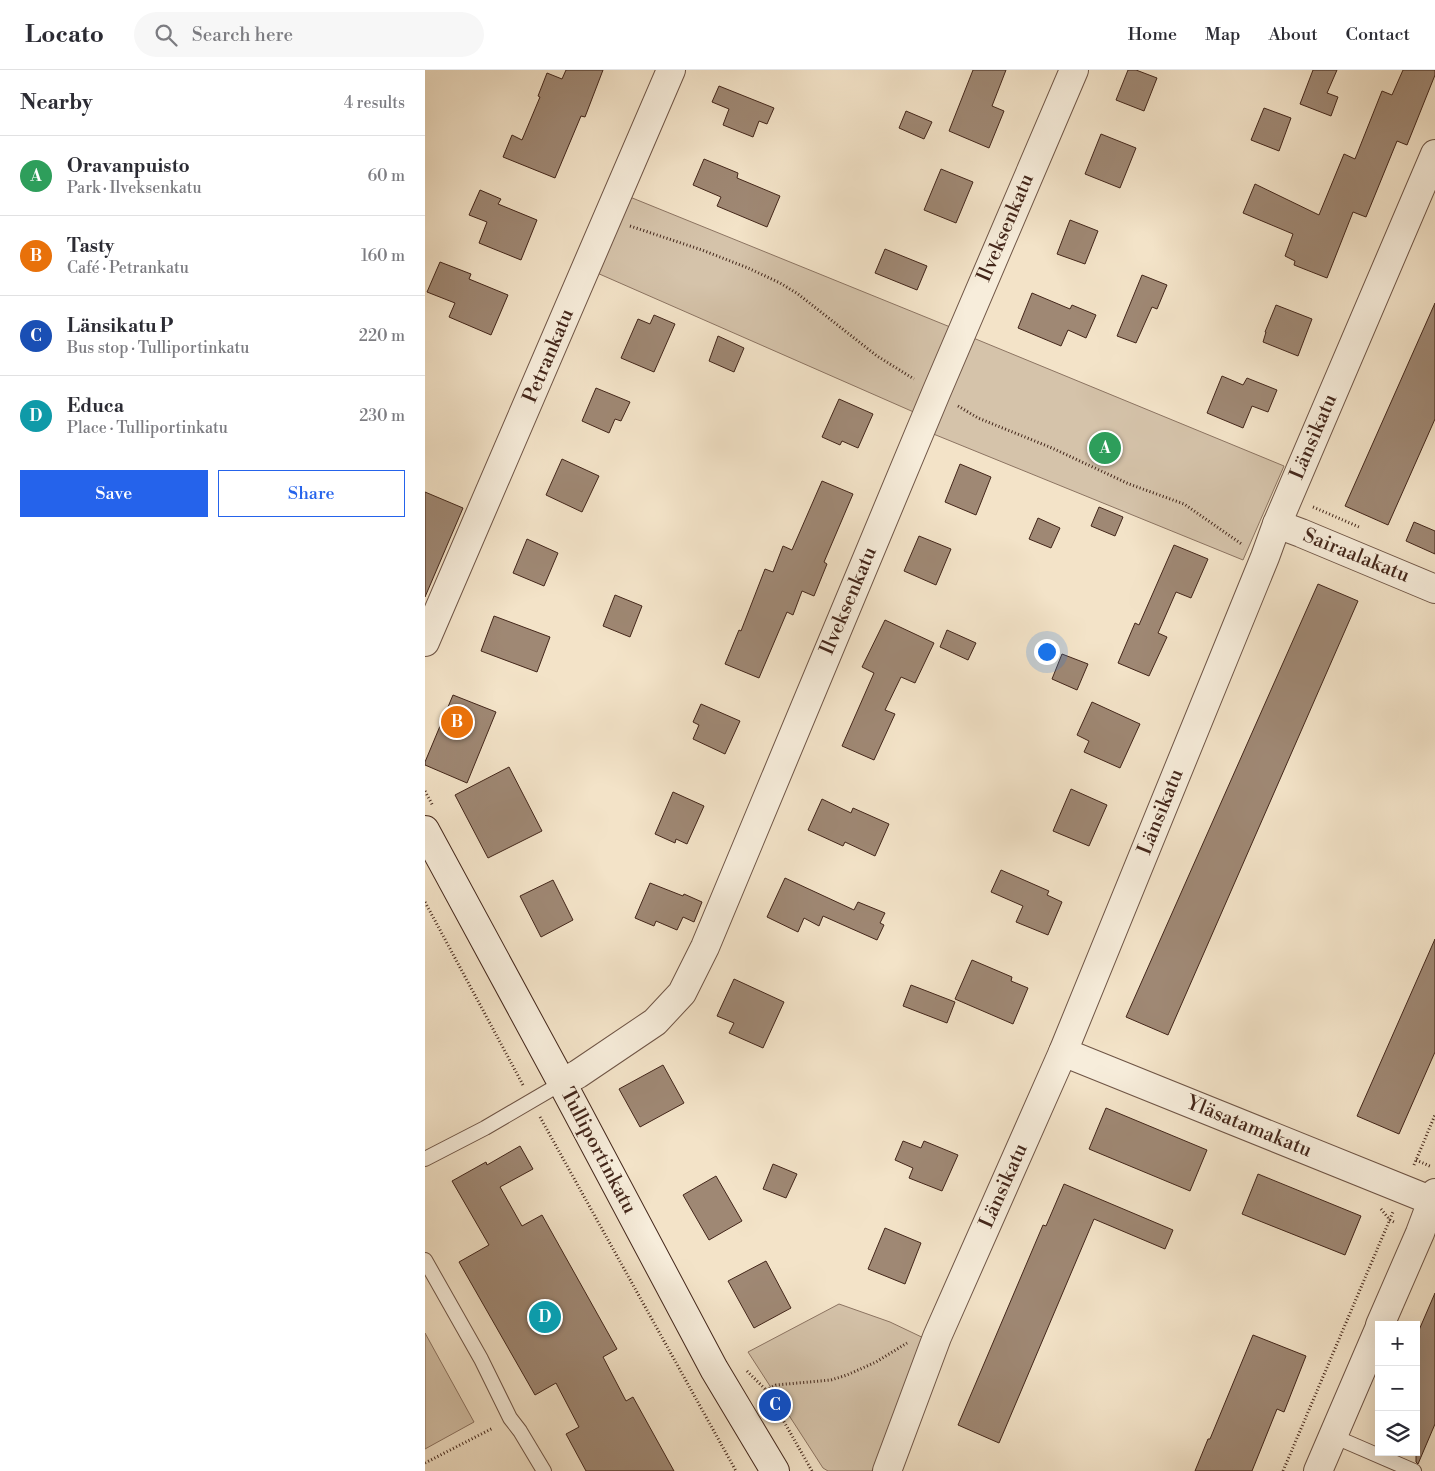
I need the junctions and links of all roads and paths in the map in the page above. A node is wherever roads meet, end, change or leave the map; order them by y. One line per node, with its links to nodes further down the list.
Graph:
1 (671, 70): 4 (street, Petrankatu)
2 (1074, 70): 5 (street, Ilveksenkatu)
3 (1435, 154): 6 (street, Länsikatu)
4 (608, 219): 5 (path); 9 (street, Petrankatu)
5 (936, 393): 7 (path); 13 (street, Ilveksenkatu)
6 (1277, 524): 8 (street, Sairaalakatu); 12 (street, Länsikatu)
7 (1246, 547)
8 (1435, 589)
9 (425, 642)
10 (425, 830): 13 (street, Tulliportinkatu)
11 (425, 902): 14 (path)
12 (1063, 1052): 19 (street, Yläsatamakatu); 32 (street, Länsikatu)
13 (562, 1083): 14 (lane); 30 (street, Tulliportinkatu)
14 (531, 1101): 16 (lane); 29 (path)
15 (1435, 1115): 17 (path)
16 (425, 1159)
17 (1416, 1160): 18 (path); 19 (path)
18 (1435, 1168)
19 (1403, 1189): 20 (street, Yläsatamakatu); 33 (path)
20 (1434, 1199): 22 (street)
21 (425, 1260): 25 (lane)
22 (1383, 1321)
23 (1375, 1338): 26 (street)
24 (911, 1341): 31 (path)
25 (510, 1418): 27 (path); 28 (lane)
26 (1333, 1436): 34 (street); 35 (lane)
27 (425, 1463)
28 (543, 1471)
29 (736, 1471)
30 (775, 1471)
31 (812, 1471)
32 (887, 1471)
33 (1283, 1471)
34 (1318, 1471)
35 (1414, 1471)

